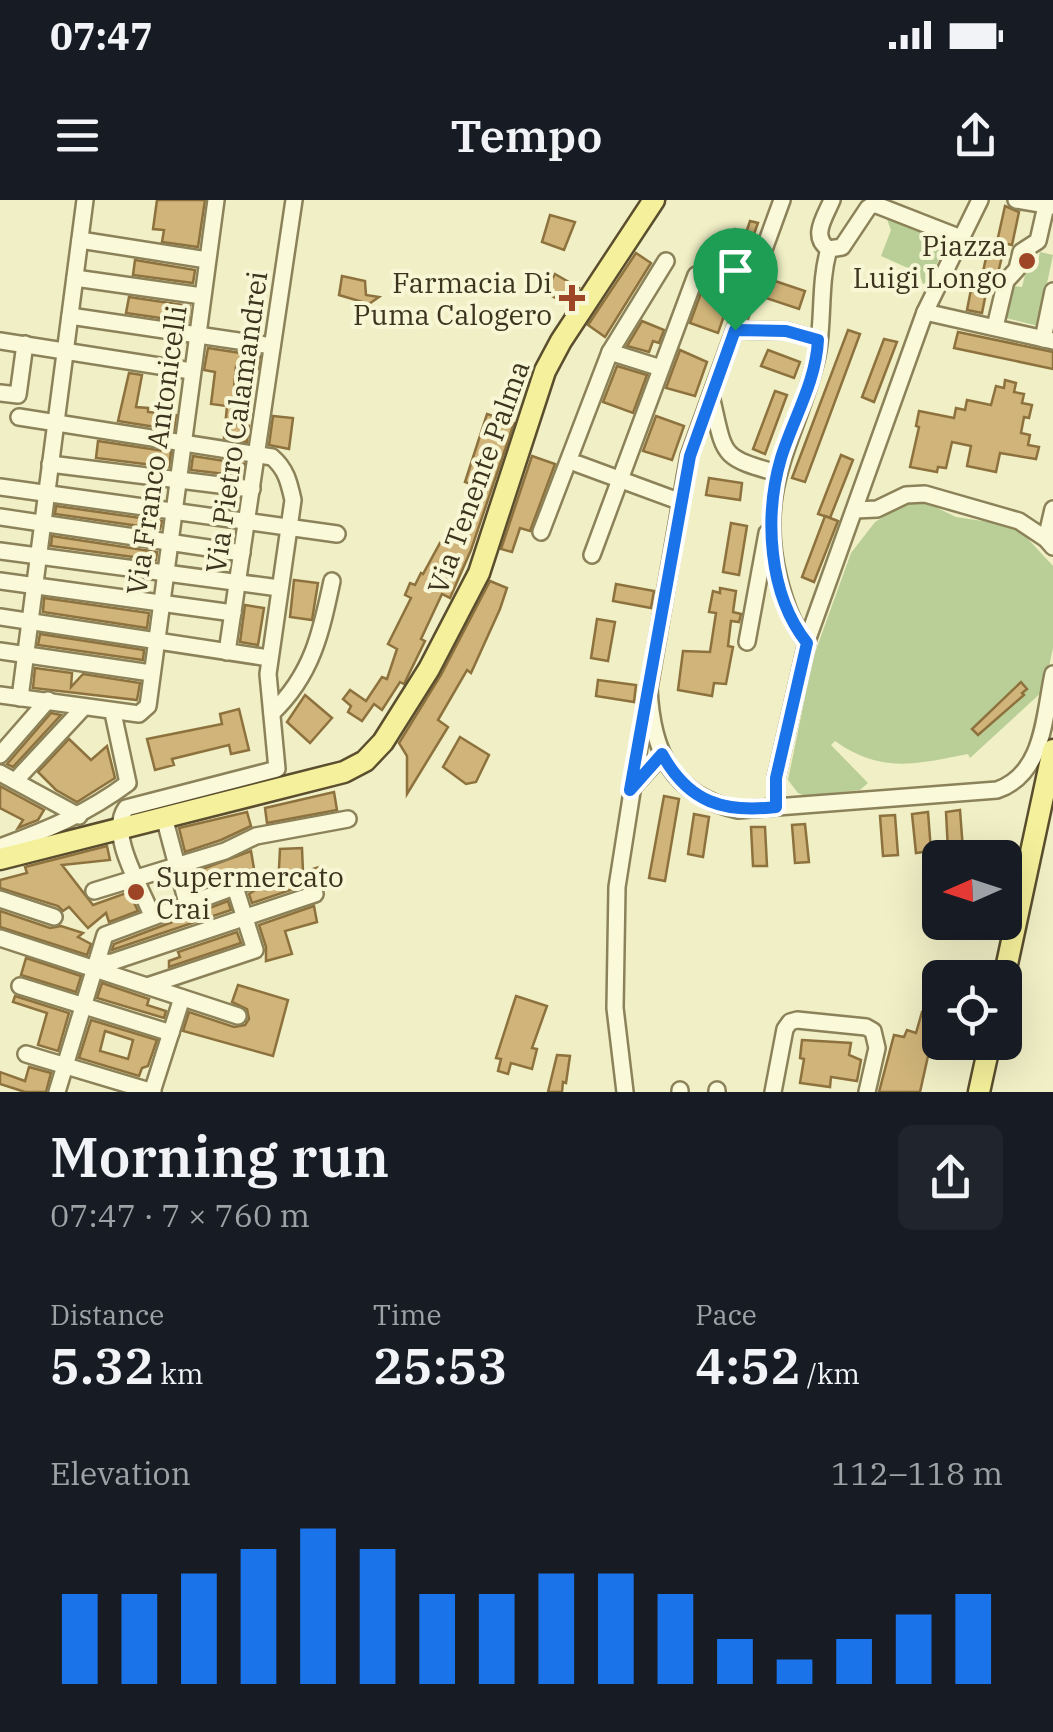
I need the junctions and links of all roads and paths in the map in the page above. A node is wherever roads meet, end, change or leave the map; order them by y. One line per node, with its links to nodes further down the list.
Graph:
1 (85, 200): 11 (street)
2 (216, 200): 13 (street, Via Franco Antonicelli)
3 (294, 200): 28 (street, Via Pietro Calamandrei)
4 (654, 200): 99 (main road, Via Tenente Palma)
5 (782, 200): 22 (street)
6 (832, 200): 12 (street)
7 (980, 200): 10 (street)
8 (1016, 200): 9 (street)
9 (1050, 206): 21 (street)
10 (962, 238): 12 (street); 19 (street)
11 (80, 240): 13 (street); 16 (street)
12 (829, 249): 24 (street)
13 (207, 260): 18 (street, Via Franco Antonicelli)
14 (666, 261): 29 (street)
15 (696, 275): 31 (street)
16 (75, 278): 18 (street); 20 (street)
17 (1053, 291): 25 (street)
18 (202, 296): 23 (street, Via Franco Antonicelli)
19 (926, 312): 21 (street); 49 (street)
20 (70, 316): 23 (street); 30 (street)
21 (995, 328): 25 (street)
22 (735, 330): 24 (street); 34 (street)
23 (196, 336): 28 (street); 32 (street, Via Franco Antonicelli)
24 (818, 340): 41 (street)
25 (1048, 340)
26 (0, 341): 27 (street)
27 (25, 344): 30 (street); 33 (street)
28 (272, 346): 38 (street, Via Pietro Calamandrei)
29 (610, 352): 31 (street); 56 (street)
30 (65, 354): 32 (street); 36 (street)
31 (661, 368): 43 (street)
32 (191, 371): 37 (street, Via Franco Antonicelli)
33 (0, 393)
34 (712, 400): 41 (street); 47 (street)
35 (19, 417): 36 (street)
36 (56, 422): 37 (street); 39 (street)
37 (182, 443): 38 (street); 42 (street, Via Franco Antonicelli)
38 (256, 455): 45 (street, Via Pietro Calamandrei); 55 (street)
39 (50, 464): 42 (street); 46 (street)
40 (578, 464): 43 (street)
41 (777, 473): 51 (street)
42 (178, 478): 45 (street); 48 (street, Via Franco Antonicelli)
43 (619, 480): 47 (street); 62 (street)
44 (0, 488): 46 (street)
45 (252, 489): 53 (street, Via Pietro Calamandrei)
46 (47, 494): 48 (street); 54 (street)
47 (681, 502): 83 (street)
48 (174, 510): 53 (street); 58 (street, Via Franco Antonicelli)
49 (855, 510): 59 (street); 76 (street)
50 (1053, 510): 59 (street)
51 (770, 514): 75 (street); 76 (street)
52 (0, 517): 54 (street)
53 (246, 522): 55 (street); 61 (street, Via Pietro Calamandrei)
54 (43, 523): 58 (street); 63 (street)
55 (289, 528): 57 (street); 69 (street)
56 (541, 532)
57 (337, 534)
58 (168, 541): 61 (street); 64 (street, Via Franco Antonicelli)
59 (1050, 543)
60 (0, 550): 63 (street)
61 (242, 552): 67 (street, Via Pietro Calamandrei)
62 (592, 554)
63 (38, 556): 64 (street); 68 (street)
64 (164, 573): 67 (street); 70 (street, Via Franco Antonicelli)
65 (0, 581): 68 (street)
66 (332, 581): 89 (street)
67 (238, 583): 69 (street); 71 (street, Via Pietro Calamandrei)
68 (35, 586): 70 (street); 73 (street)
69 (279, 588): 80 (street)
70 (160, 602): 71 (street); 74 (street, Via Franco Antonicelli)
71 (233, 613): 78 (street, Via Pietro Calamandrei)
72 (0, 617): 73 (street)
73 (30, 622): 74 (street); 79 (street)
74 (156, 639): 78 (street); 81 (street, Via Franco Antonicelli)
75 (747, 642)
76 (807, 643): 97 (street)
77 (0, 651): 79 (street)
78 (228, 652): 80 (street)
79 (26, 654): 81 (street); 85 (street)
80 (269, 658): 89 (street)
81 (151, 673): 88 (street, Via Franco Antonicelli)
82 (1053, 674): 97 (street)
83 (649, 688): 90 (street); 92 (street)
84 (0, 696): 85 (street)
85 (20, 698): 86 (street)
86 (48, 700): 87 (street); 93 (street)
87 (84, 708): 88 (street); 95 (street)
88 (114, 713): 98 (street)
89 (272, 713): 101 (street, Via Tenente Palma)
90 (639, 744): 92 (street); 96 (street)
91 (1053, 750): 115 (main road)
92 (660, 751): 96 (street); 97 (street)
93 (0, 755)
94 (0, 773): 95 (street)
95 (15, 781): 98 (street)
96 (630, 790): 128 (street)
97 (776, 807)
98 (79, 816): 102 (street)
99 (164, 816): 101 (main road, Via Tenente Palma); 103 (street)
100 (348, 819): 103 (street)
101 (118, 827): 102 (main road, Via Tenente Palma); 104 (street)
102 (2, 852)
103 (177, 866): 104 (street); 110 (street)
104 (133, 878): 107 (street); 112 (street)
105 (253, 880): 106 (street)
106 (235, 886): 110 (street); 113 (street)
107 (94, 891)
108 (315, 894): 113 (street)
109 (0, 899): 111 (street)
110 (187, 903): 112 (street)
111 (54, 916)
112 (152, 916): 116 (street)
113 (244, 916): 116 (street); 118 (street)
114 (0, 938): 116 (street)
115 (1008, 960)
116 (98, 966): 118 (street); 120 (street)
117 (20, 986): 120 (street)
118 (146, 986): 119 (street)
119 (182, 998): 121 (street); 122 (street)
120 (84, 1007): 122 (street); 125 (street)
121 (238, 1016)
122 (171, 1033): 127 (street)
123 (26, 1054): 125 (street)
124 (986, 1060): 131 (main road)
125 (65, 1066): 126 (street); 127 (street)
126 (57, 1092)
127 (152, 1092)
128 (625, 1092)
129 (773, 1092): 130 (street)
130 (868, 1092)
131 (979, 1092)

